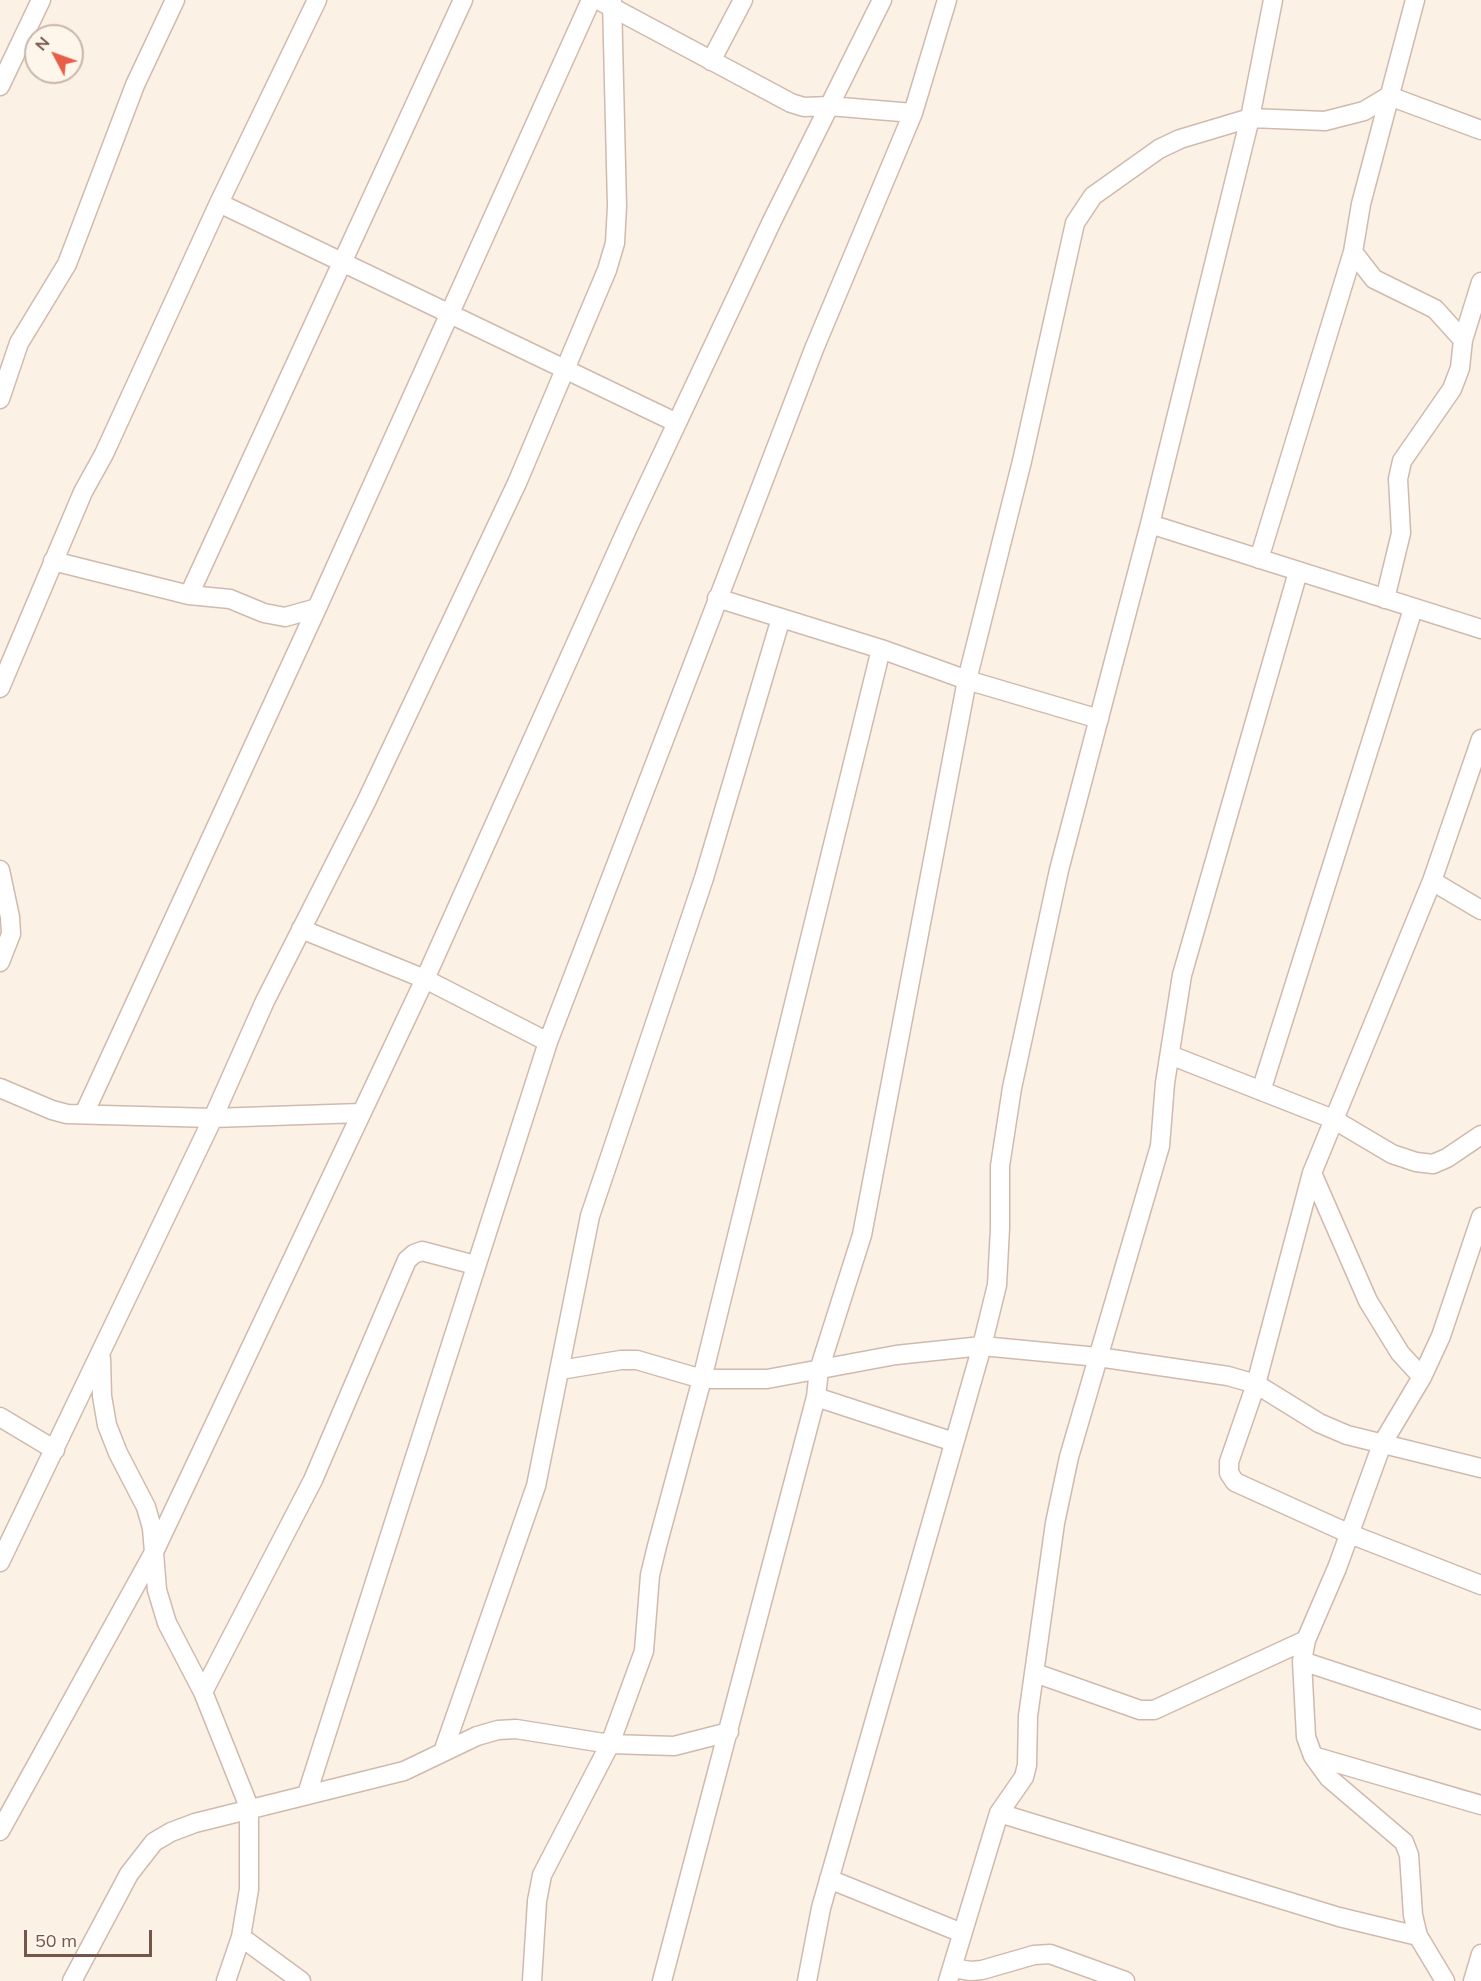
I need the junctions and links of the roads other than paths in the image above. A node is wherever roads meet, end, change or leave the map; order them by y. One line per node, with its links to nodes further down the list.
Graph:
1 (41, 0): 13 (street)
2 (175, 0): 25 (street)
3 (317, 0): 19 (street)
4 (463, 0): 21 (street)
5 (591, 0): 23 (street)
6 (742, 0): 12 (street)
7 (882, 0): 15 (street)
8 (947, 0): 16 (street)
9 (1273, 0): 17 (street)
10 (1415, 0): 14 (street)
11 (607, 2): 12 (street); 27 (street)
12 (711, 61): 15 (street)
13 (0, 86)
14 (1389, 96): 17 (street); 18 (street); 20 (street)
15 (829, 106): 16 (street); 29 (street)
16 (913, 113): 35 (street)
17 (1250, 118): 30 (street); 42 (street)
18 (1481, 130)
19 (219, 203): 21 (street); 32 (street)
20 (1353, 252): 24 (street); 31 (street)
21 (342, 263): 23 (street); 34 (street)
22 (1481, 282): 24 (street)
23 (450, 316): 27 (street); 37 (street)
24 (1463, 340): 36 (street)
25 (19, 343): 26 (street); 28 (street)
26 (0, 344)
27 (565, 369): 29 (street); 49 (street)
28 (0, 399)
29 (677, 423): 51 (street)
30 (1150, 524): 31 (street); 44 (street)
31 (1259, 558): 33 (street)
32 (53, 561): 34 (street); 43 (street)
33 (1298, 572): 36 (street); 53 (street)
34 (189, 595): 37 (street)
35 (717, 598): 39 (street); 52 (street)
36 (1385, 599): 38 (street)
37 (317, 608): 57 (street)
38 (1413, 609): 40 (street); 55 (street)
39 (781, 618): 41 (street); 67 (street)
40 (1481, 629)
41 (881, 649): 42 (street); 70 (street)
42 (967, 680): 44 (street); 68 (street)
43 (0, 688)
44 (1099, 719): 64 (street)
45 (1481, 739): 47 (street)
46 (0, 870): 50 (street)
47 (1432, 881): 48 (street); 59 (street)
48 (1481, 910)
49 (301, 929): 51 (street); 58 (street)
50 (0, 962)
51 (425, 979): 52 (street); 56 (street)
52 (548, 1042): 63 (street)
53 (1170, 1055): 55 (street); 66 (street)
54 (0, 1088): 57 (street)
55 (1262, 1091): 59 (street)
56 (361, 1113): 58 (street); 79 (street)
57 (84, 1114): 58 (street)
58 (213, 1118): 65 (street)
59 (1334, 1119): 60 (street); 61 (street)
60 (1481, 1135)
61 (1312, 1173): 69 (street); 71 (street)
62 (1481, 1217): 69 (street)
63 (475, 1265): 85 (street); 91 (street)
64 (982, 1346): 66 (street); 68 (street); 74 (street)
65 (101, 1353): 76 (street); 79 (street)
66 (1098, 1357): 71 (street); 84 (street)
67 (560, 1370): 70 (street); 89 (street)
68 (819, 1370): 70 (street); 72 (street)
69 (1422, 1377): 75 (street)
70 (702, 1379): 88 (street)
71 (1256, 1384): 75 (street); 78 (street)
72 (816, 1397): 74 (street); 87 (street)
73 (0, 1417): 76 (street)
74 (954, 1442): 96 (street)
75 (1382, 1444): 77 (street); 78 (street)
76 (55, 1450): 80 (street)
77 (1481, 1468)
78 (1350, 1534): 81 (street); 82 (street)
79 (154, 1551): 85 (street); 95 (street)
80 (0, 1562)
81 (1481, 1585)
82 (1305, 1640): 83 (street); 84 (street)
83 (1302, 1661): 86 (street); 90 (street)
84 (1035, 1673): 94 (street)
85 (203, 1692): 93 (street)
86 (1481, 1720)
87 (729, 1732): 88 (street); 106 (street)
88 (610, 1744): 89 (street); 105 (street)
89 (443, 1752): 91 (street)
90 (1312, 1756): 92 (street); 98 (street)
91 (307, 1794): 93 (street)
92 (1481, 1805)
93 (249, 1807): 99 (street); 102 (street)
94 (999, 1813): 97 (street); 98 (street)
95 (0, 1831)
96 (829, 1879): 97 (street); 107 (street)
97 (962, 1933): 101 (street)
98 (1418, 1936): 109 (street)
99 (241, 1937): 103 (street); 104 (street)
100 (1481, 1954): 110 (street)
101 (950, 1974): 108 (street)
102 (72, 1981)
103 (226, 1981)
104 (301, 1981)
105 (532, 1981)
106 (662, 1981)
107 (807, 1981)
108 (1125, 1981)
109 (1445, 1981)
110 (1473, 1981)

